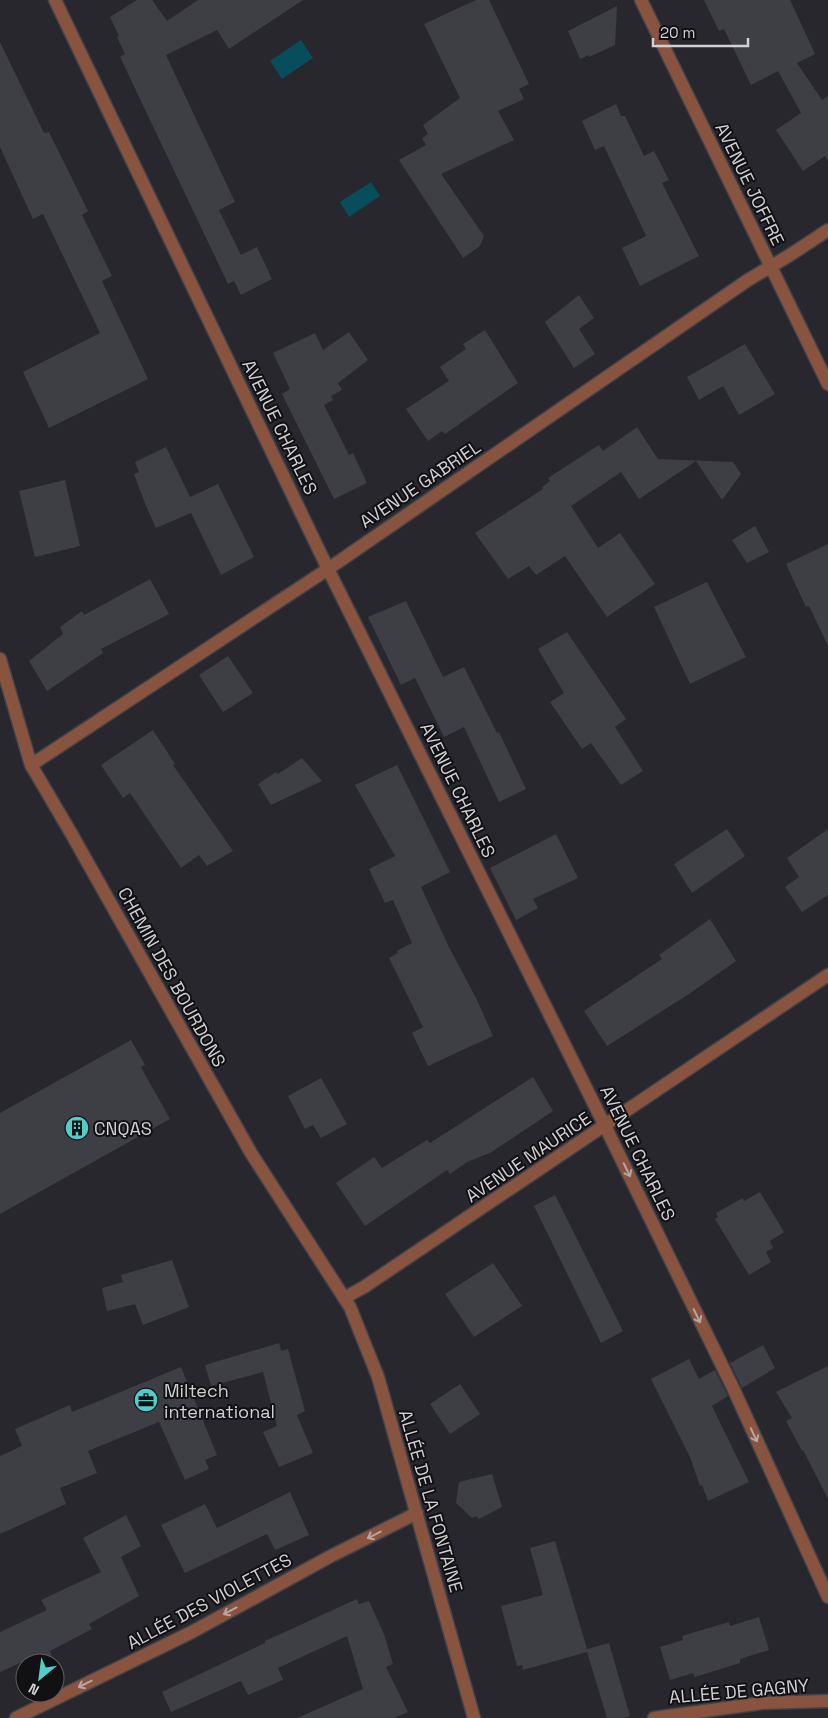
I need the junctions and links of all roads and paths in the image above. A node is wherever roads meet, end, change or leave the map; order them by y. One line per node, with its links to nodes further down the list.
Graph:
1 (641, 0): 4 (street, AVENUE JOFFRE)
2 (58, 1): 6 (street, AVENUE CHARLES)
3 (828, 230): 4 (street, AVENUE GABRIEL)
4 (771, 265): 5 (street, AVENUE JOFFRE); 6 (street, AVENUE GABRIEL)
5 (828, 384)
6 (328, 569): 8 (street, AVENUE GABRIEL); 10 (street, AVENUE CHARLES)
7 (0, 658): 8 (street, CHEMIN DES BOURDONS)
8 (31, 765): 11 (street, CHEMIN DES BOURDONS)
9 (828, 975): 10 (street, AVENUE MAURICE)
10 (606, 1126): 11 (street, AVENUE MAURICE); 13 (street, AVENUE CHARLES, one-way to 13)
11 (344, 1298): 12 (street, ALLÉE DE LA FONTAINE)
12 (417, 1513): 15 (street, ALLÉE DES VIOLETTES, one-way to 15); 16 (street, ALLÉE DE LA FONTAINE)
13 (828, 1597)
14 (828, 1701): 17 (street, ALLÉE DE GAGNY)
15 (16, 1718)
16 (474, 1718)
17 (654, 1718)

